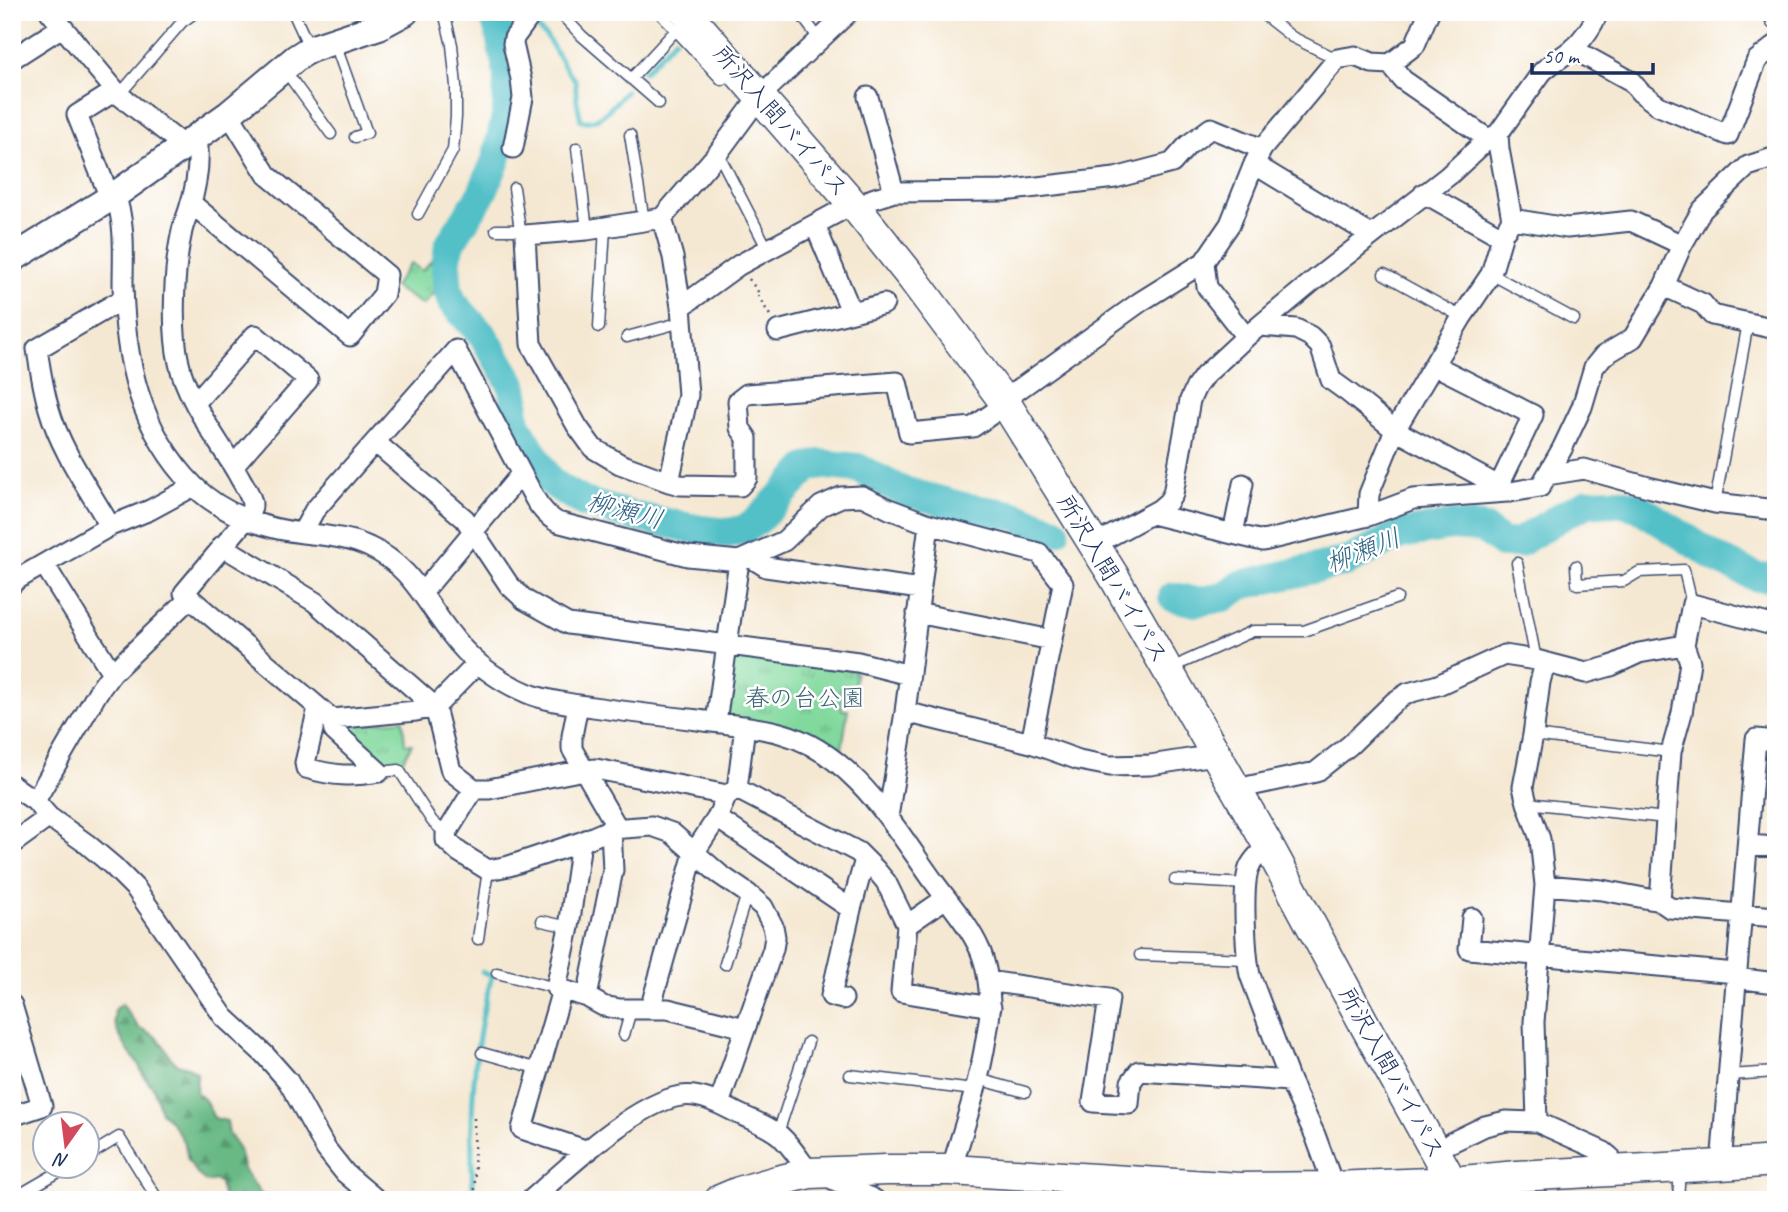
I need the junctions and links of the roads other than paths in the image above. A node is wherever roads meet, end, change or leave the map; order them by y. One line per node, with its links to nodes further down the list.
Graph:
1 (196, 12): 29 (lane)
2 (293, 12): 19 (lane)
3 (405, 12): 19 (street)
4 (444, 12): 48 (lane)
5 (533, 12): 38 (street)
6 (559, 12): 26 (lane)
7 (659, 12): 17 (lane)
8 (709, 12): 28 (main road, 所沢入間バイパス)
9 (799, 12): 18 (lane)
10 (849, 12): 18 (street)
11 (1260, 12): 23 (lane)
12 (1429, 12): 24 (street)
13 (1598, 12): 21 (street)
14 (1775, 12): 16 (street)
15 (56, 20): 22 (street); 29 (street)
16 (1776, 20)
17 (681, 21): 26 (lane); 27 (lane); 28 (main road, 所沢入間バイパス)
18 (820, 40): 28 (street)
19 (322, 45): 25 (street); 36 (lane)
20 (1776, 45): 21 (street)
21 (1573, 49): 35 (street)
22 (12, 59)
23 (1337, 60): 24 (street); 41 (street)
24 (1390, 64): 35 (street)
25 (283, 67): 32 (street); 33 (lane)
26 (631, 79): 31 (lane)
27 (722, 80)
28 (766, 90): 40 (street); 46 (main road, 所沢入間バイパス)
29 (117, 93): 37 (street); 45 (street)
30 (868, 97): 46 (street)
31 (659, 103)
32 (229, 114): 37 (street); 47 (street)
33 (331, 134)
34 (631, 135): 50 (lane)
35 (1493, 136): 44 (street); 49 (street)
36 (355, 137)
37 (191, 141): 45 (street); 47 (street)
38 (513, 148)
39 (577, 148): 52 (lane)
40 (718, 153): 50 (street); 58 (lane)
41 (1258, 157): 46 (street); 55 (street); 60 (street)
42 (1776, 157): 57 (street)
43 (514, 188): 54 (lane)
44 (1424, 193): 55 (street); 56 (street)
45 (113, 197): 59 (street); 64 (street)
46 (873, 198): 51 (street); 77 (main road, 所沢入間バイパス)
47 (191, 204): 78 (street)
48 (418, 214)
49 (1512, 219): 56 (street); 57 (street)
50 (653, 220): 52 (street); 67 (street)
51 (815, 225): 58 (street); 66 (street)
52 (596, 229): 54 (street); 71 (lane)
53 (496, 230): 54 (lane)
54 (523, 233): 84 (street)
55 (1371, 235): 74 (street)
56 (1502, 237): 62 (street)
57 (1682, 246): 63 (street)
58 (768, 250): 67 (street)
59 (12, 259)
60 (1204, 262): 74 (street); 77 (street)
61 (1384, 274): 68 (lane)
62 (1491, 274): 68 (street); 69 (lane)
63 (1664, 286): 70 (street); 83 (street)
64 (124, 299): 86 (street); 94 (street)
65 (884, 304): 66 (street)
66 (851, 311): 73 (street)
67 (682, 315): 75 (lane); 84 (street)
68 (1462, 317): 76 (street)
69 (1574, 319)
70 (1748, 323): 72 (street); 88 (lane)
71 (598, 327)
72 (1776, 329)
73 (778, 331)
74 (1253, 332): 79 (street); 90 (street)
75 (627, 337)
76 (1434, 365): 79 (street); 87 (street)
77 (1011, 398): 84 (street); 98 (main road, 所沢入間バイパス)
78 (195, 403): 81 (street); 81 (street)
79 (1395, 430): 87 (street); 91 (street)
80 (375, 442): 82 (street); 95 (street); 96 (street)
81 (233, 466): 92 (street)
82 (521, 474): 95 (street); 100 (street)
83 (1547, 475): 87 (street); 88 (street)
84 (669, 482)
85 (1243, 484): 97 (street)
86 (194, 486): 92 (street); 94 (street)
87 (1504, 490): 91 (street)
88 (1715, 503): 89 (street)
89 (1776, 510)
90 (1152, 514): 97 (street); 98 (street)
91 (1368, 516): 97 (street)
92 (246, 519): 96 (street); 99 (street)
93 (929, 524): 100 (street); 105 (street); 112 (street)
94 (110, 526): 102 (street)
95 (474, 531): 106 (street); 113 (street)
96 (302, 533): 106 (street)
97 (1233, 534)
98 (1102, 540): 115 (main road, 所沢入間バイパス); 130 (main road, 所沢入間バイパス)
99 (222, 547): 107 (street); 121 (street)
100 (745, 559): 105 (street); 113 (street)
101 (1517, 563): 116 (lane)
102 (44, 564): 104 (street); 118 (street)
103 (1576, 566): 109 (lane)
104 (12, 584)
105 (920, 589): 110 (street)
106 (422, 593): 117 (street)
107 (190, 598): 118 (street); 123 (street)
108 (1397, 598): 115 (lane)
109 (1692, 604): 111 (street); 114 (street)
110 (917, 613): 112 (street); 119 (street)
111 (1776, 626)
112 (1052, 640): 128 (street)
113 (726, 645): 119 (street); 124 (street)
114 (1684, 645): 116 (street); 129 (street)
115 (1184, 662): 134 (main road, 所沢入間バイパス)
116 (1541, 662): 126 (street); 134 (street)
117 (477, 664): 120 (street); 121 (street)
118 (112, 673): 137 (street)
119 (909, 675): 122 (street)
120 (578, 705): 124 (street); 131 (street)
121 (435, 707): 123 (street); 135 (street)
122 (905, 712): 128 (street); 140 (street)
123 (325, 713): 132 (street); 132 (street)
124 (716, 722): 125 (street)
125 (745, 726): 136 (street); 140 (street)
126 (1533, 735): 129 (lane); 138 (street)
127 (1776, 741): 148 (street)
128 (1031, 743): 130 (street)
129 (1671, 752): 142 (street)
130 (1215, 755): 147 (main road, 所沢入間バイパス)
131 (584, 770): 135 (street); 136 (street); 143 (street)
132 (379, 772): 144 (lane)
133 (12, 785): 137 (street)
134 (1250, 786): 196 (main road, 所沢入間バイパス)
135 (474, 789): 144 (street)
136 (732, 792): 141 (street); 151 (street)
137 (35, 801): 139 (street)
138 (1527, 803): 142 (lane); 155 (street)
139 (49, 817): 146 (street); 211 (street)
140 (888, 817): 157 (street)
141 (717, 818): 150 (street); 159 (street)
142 (1666, 818): 158 (street)
143 (614, 828): 145 (street); 150 (street); 176 (street)
144 (446, 834): 152 (street)
145 (581, 842): 152 (street); 165 (street)
146 (12, 844)
147 (1268, 845): 154 (street); 206 (main road, 所沢入間バイパス)
148 (1748, 845): 149 (street); 160 (street)
149 (1776, 847)
150 (694, 853): 156 (street); 180 (street)
151 (865, 859): 159 (street); 164 (street)
152 (488, 870): 166 (lane)
153 (1175, 880): 154 (lane)
154 (1246, 884): 169 (street)
155 (1545, 885): 158 (street); 168 (street)
156 (747, 893): 170 (lane); 181 (street)
157 (946, 898): 164 (street); 173 (street)
158 (1660, 901): 160 (street)
159 (851, 909): 177 (street)
160 (1741, 914): 161 (street); 172 (street)
161 (1776, 917)
162 (1472, 918): 168 (street)
163 (542, 921): 165 (lane)
164 (907, 925): 179 (street)
165 (569, 927): 175 (street)
166 (478, 939)
167 (1140, 955): 169 (lane)
168 (1539, 955): 172 (street); 194 (street)
169 (1247, 959): 189 (street)
170 (725, 964)
171 (497, 972): 175 (lane)
172 (1735, 975): 174 (street); 188 (street)
173 (988, 981): 179 (street); 189 (street)
174 (1776, 983)
175 (559, 989): 176 (street); 185 (street)
176 (587, 997): 180 (street)
177 (843, 999)
178 (12, 1005): 193 (street)
179 (991, 1007): 190 (street)
180 (641, 1009): 181 (street); 182 (lane)
181 (745, 1028): 192 (street)
182 (624, 1035)
183 (808, 1042): 195 (lane)
184 (482, 1053): 185 (lane)
185 (539, 1069): 198 (street)
186 (1776, 1072): 188 (lane)
187 (850, 1075): 190 (lane)
188 (1729, 1075): 200 (street)
189 (1290, 1081): 207 (street)
190 (976, 1085): 191 (lane); 202 (street)
191 (1025, 1092)
192 (719, 1104): 195 (street); 198 (street)
193 (12, 1116)
194 (1537, 1122): 196 (street); 203 (street)
195 (778, 1133): 204 (street)
196 (1452, 1142): 206 (main road, 所沢入間バイパス)
197 (102, 1148): 210 (lane)
198 (588, 1151): 212 (street)
199 (1776, 1161): 200 (main road)
200 (1721, 1165): 201 (main road)
201 (1681, 1167): 203 (main road); 214 (lane)
202 (951, 1170): 204 (main road); 207 (main road)
203 (1612, 1171): 206 (main road)
204 (815, 1173): 208 (main road); 213 (street)
205 (46, 1180): 209 (lane)
206 (1468, 1190): 207 (main road)
207 (1340, 1191)
208 (732, 1197)
209 (12, 1199)
210 (158, 1200)
211 (377, 1200)
212 (531, 1200)
213 (875, 1200)
214 (1678, 1200)

